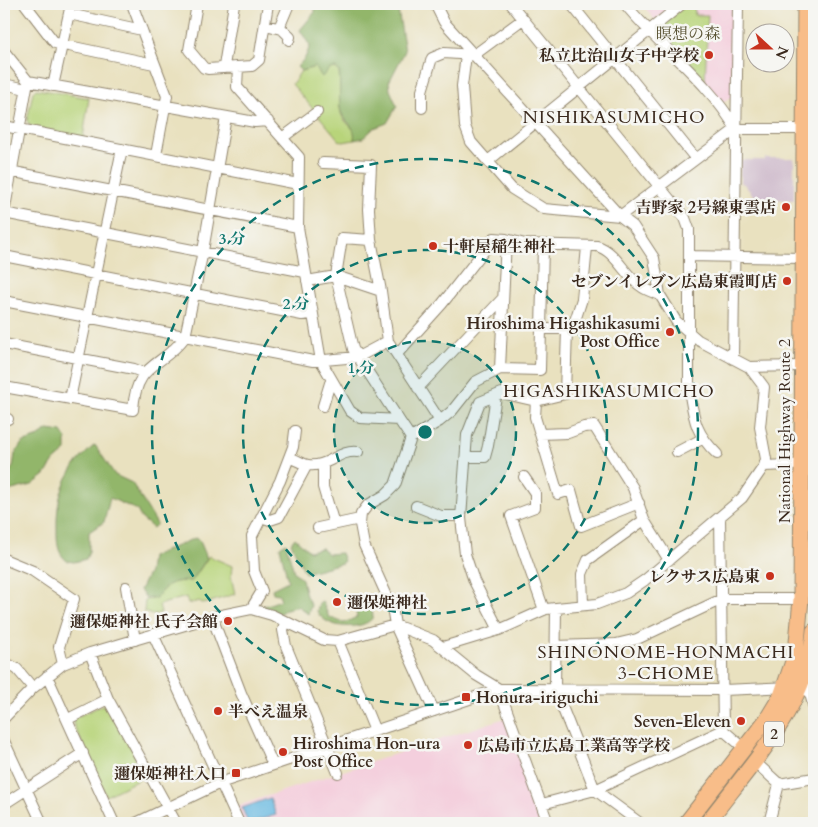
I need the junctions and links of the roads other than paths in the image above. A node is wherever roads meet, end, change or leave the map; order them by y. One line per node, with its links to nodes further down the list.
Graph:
1 (25, 4): 21 (street)
2 (132, 4): 18 (street)
3 (197, 4): 26 (street)
4 (234, 4): 26 (street)
5 (268, 4): 16 (street)
6 (289, 4): 17 (street)
7 (435, 4): 23 (street)
8 (510, 4): 15 (street)
9 (571, 4): 24 (street)
10 (625, 4): 19 (street)
11 (682, 4): 19 (street)
12 (738, 4): 39 (street)
13 (805, 4): 41 (highway, National Highway Route 2 / 2)
14 (70, 9): 18 (street); 21 (street)
15 (523, 19): 23 (street); 31 (street)
16 (265, 25): 17 (street); 27 (street)
17 (279, 28): 20 (street)
18 (142, 30): 25 (street)
19 (649, 31): 24 (street); 39 (street)
20 (289, 40)
21 (62, 45): 25 (street); 30 (street)
22 (4, 51): 29 (street)
23 (470, 55): 33 (street); 37 (street); 46 (street)
24 (615, 59): 31 (street); 45 (street)
25 (154, 64): 32 (street)
26 (224, 66): 27 (street)
27 (238, 67): 36 (street)
28 (4, 84): 29 (street)
29 (27, 85): 30 (street); 40 (street)
30 (54, 86): 32 (street)
31 (578, 87): 37 (street); 51 (street)
32 (165, 106): 35 (street); 44 (street)
33 (422, 108)
34 (317, 112): 42 (street)
35 (226, 117): 36 (street); 48 (street)
36 (268, 121): 42 (street)
37 (535, 123): 46 (street); 55 (street)
38 (4, 126): 40 (street)
39 (736, 129): 41 (street); 45 (street); 65 (street)
40 (19, 130): 43 (street); 49 (street)
41 (809, 130): 66 (highway, National Highway Route 2 / 2)
42 (282, 138): 50 (street)
43 (122, 149): 44 (street); 52 (street)
44 (156, 155): 48 (street)
45 (696, 159): 51 (street)
46 (488, 161): 55 (street)
47 (324, 164): 59 (street)
48 (218, 168): 50 (street); 53 (street)
49 (8, 171): 52 (street); 54 (street)
50 (298, 184): 56 (street)
51 (658, 186): 55 (street); 64 (street)
52 (114, 191): 53 (street); 57 (street)
53 (210, 209): 56 (street); 62 (street)
54 (4, 213): 57 (street)
55 (620, 216): 72 (street)
56 (298, 227): 69 (street)
57 (105, 232): 62 (street); 67 (street)
58 (506, 238): 60 (street); 73 (street); 83 (street)
59 (372, 240): 68 (street); 70 (street)
60 (544, 246): 61 (street); 77 (street)
61 (587, 247): 72 (street); 78 (street)
62 (203, 251): 69 (street); 71 (street)
63 (4, 256): 67 (street)
64 (689, 256): 65 (street); 79 (street)
65 (734, 257): 66 (street); 86 (street)
66 (802, 258): 88 (highway, National Highway Route 2 / 2)
67 (95, 274): 71 (street); 76 (street)
68 (336, 276): 69 (street); 70 (street); 84 (street)
69 (306, 277): 75 (street)
70 (381, 291): 81 (street)
71 (194, 294): 75 (street); 80 (street)
72 (660, 295): 79 (street)
73 (503, 298): 90 (street); 94 (street)
74 (4, 301): 76 (street)
75 (313, 314): 87 (street)
76 (86, 316): 80 (street); 85 (street)
77 (541, 329): 78 (street); 90 (street)
78 (567, 329): 97 (street)
79 (689, 332): 86 (street); 104 (street)
80 (185, 337): 87 (street); 91 (street)
81 (388, 341): 83 (street); 84 (street)
82 (4, 344): 85 (street)
83 (397, 354): 94 (street)
84 (358, 357): 87 (street); 99 (street)
85 (78, 358): 91 (street); 96 (street)
86 (733, 359): 89 (street)
87 (321, 361): 92 (street)
88 (802, 366): 89 (street); 112 (highway, National Highway Route 2 / 2)
89 (749, 367): 113 (street)
90 (500, 370): 100 (street)
91 (144, 373): 96 (street)
92 (333, 382): 98 (street); 99 (street)
93 (4, 387): 96 (street)
94 (418, 388): 100 (street)
95 (496, 396): 97 (street); 108 (street); 108 (street)
96 (70, 399)
97 (536, 401): 102 (street)
98 (323, 406)
99 (399, 420): 103 (street)
100 (440, 421): 103 (street)
101 (295, 431): 109 (street)
102 (540, 434): 115 (street); 115 (street)
103 (411, 438): 120 (street)
104 (702, 439): 106 (street); 107 (street)
105 (358, 452): 111 (street)
106 (677, 452)
107 (717, 454)
108 (466, 457): 117 (street)
109 (289, 458): 110 (street); 119 (street)
110 (306, 464): 111 (street); 119 (street)
111 (323, 464): 122 (street)
112 (808, 465): 113 (street); 128 (highway, National Highway Route 2 / 2)
113 (764, 466): 118 (street)
114 (524, 477): 132 (street)
115 (639, 503): 121 (street)
116 (416, 506): 117 (street)
117 (461, 516): 136 (street)
118 (720, 516): 125 (street); 127 (street)
119 (261, 517): 131 (street)
120 (360, 519): 122 (street); 135 (street)
121 (644, 520): 125 (street); 129 (street)
122 (334, 524): 123 (street)
123 (318, 528)
124 (4, 559): 145 (street)
125 (669, 560): 129 (street)
126 (126, 587): 139 (street)
127 (722, 599): 128 (street); 141 (street); 152 (street)
128 (801, 600): 147 (highway, National Highway Route 2 / 2)
129 (583, 605): 130 (street)
130 (556, 608): 132 (street); 141 (street)
131 (251, 609): 133 (street); 134 (street)
132 (544, 610): 136 (street)
133 (212, 618): 138 (street); 165 (street)
134 (285, 622): 140 (street); 161 (street)
135 (395, 625): 140 (street); 142 (street); 155 (street)
136 (500, 630): 142 (street)
137 (814, 631): 147 (highway, National Highway Route 2 / 2)
138 (153, 634): 139 (street); 168 (street)
139 (134, 640): 143 (street)
140 (338, 641): 159 (street)
141 (556, 646): 151 (street)
142 (443, 647): 150 (street)
143 (90, 653): 145 (street); 153 (street)
144 (4, 662): 149 (street)
145 (63, 664): 146 (street)
146 (47, 676): 149 (street); 157 (street)
147 (805, 677): 148 (highway, National Highway Route 2 / 2); 154 (street); 164 (highway, National Highway Route 2 / 2)
148 (786, 686): 152 (street); 162 (highway, National Highway Route 2 / 2)
149 (33, 688): 156 (street)
150 (499, 689): 151 (street); 155 (street); 173 (street)
151 (555, 689): 152 (street); 170 (street)
152 (724, 690): 158 (street)
153 (108, 700): 157 (street); 174 (street)
154 (814, 708)
155 (434, 711): 159 (street)
156 (4, 718)
157 (68, 719): 163 (street)
158 (724, 730): 162 (street); 170 (street)
159 (375, 731): 161 (street)
160 (4, 741): 171 (street)
161 (329, 747): 165 (street); 166 (street)
162 (744, 748): 182 (highway, National Highway Route 2 / 2)
163 (83, 753): 171 (street); 176 (street)
164 (754, 761): 169 (street); 183 (highway, National Highway Route 2 / 2)
165 (273, 765): 168 (street)
166 (338, 773)
167 (814, 778): 169 (street)
168 (220, 783): 174 (street); 179 (street)
169 (779, 784): 184 (street)
170 (595, 790): 173 (street); 181 (street)
171 (28, 791): 172 (street); 175 (street)
172 (4, 804)
173 (542, 804): 180 (street)
174 (169, 807): 177 (street); 178 (street)
175 (42, 823)
176 (114, 823)
177 (136, 823)
178 (176, 823)
179 (239, 823)
180 (548, 823)
181 (640, 823)
182 (686, 823)
183 (707, 823)
184 (769, 823)

